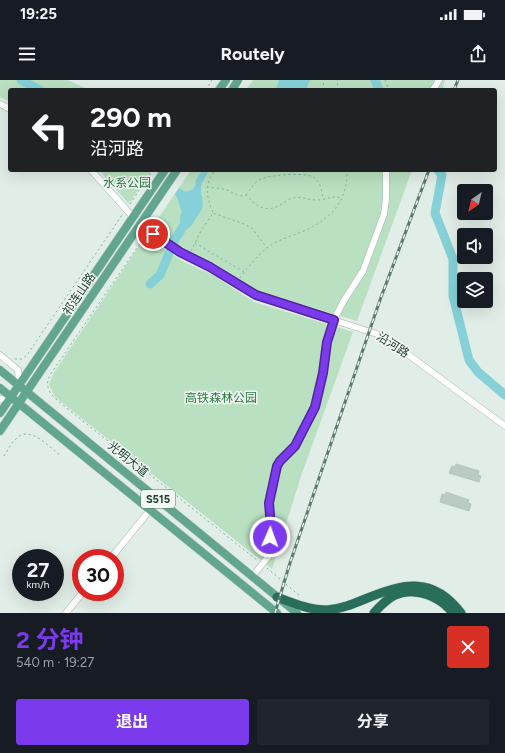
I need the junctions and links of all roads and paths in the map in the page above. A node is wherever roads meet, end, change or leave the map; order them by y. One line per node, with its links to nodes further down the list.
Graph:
1 (93, 172): 13 (street)
2 (152, 172): 13 (path)
3 (164, 172): 15 (main road, 祁连山路)
4 (176, 172): 16 (main road, 祁连山路)
5 (213, 172): 9 (path)
6 (347, 172): 11 (path)
7 (386, 172): 23 (street)
8 (298, 175): 10 (path); 12 (path)
9 (207, 188): 10 (path); 14 (path)
10 (246, 195): 12 (path)
11 (342, 198): 12 (path); 19 (path)
12 (323, 200)
13 (126, 210): 15 (street); 25 (path)
14 (213, 212): 18 (path); 19 (path)
15 (133, 217): 27 (main road, 祁连山路)
16 (140, 225): 20 (street, 沿河路); 29 (main road, 祁连山路)
17 (148, 236): 40 (path)
18 (195, 242): 20 (path); 21 (path)
19 (267, 248): 21 (path)
20 (188, 257): 22 (street, 沿河路)
21 (244, 272): 22 (path)
22 (236, 284): 23 (street, 沿河路)
23 (334, 320): 34 (street, 沿河路); 40 (street)
24 (0, 355): 27 (street)
25 (14, 359)
26 (0, 370): 27 (main road, 光明大道 / S515)
27 (19, 385): 29 (main road, 光明大道 / S515); 30 (main road, 祁连山路)
28 (0, 388): 30 (main road, S515)
29 (27, 392): 32 (main road, 祁连山路); 41 (main road, 光明大道 / S515)
30 (11, 397): 31 (street); 32 (main road, S515); 33 (main road, 祁连山路)
31 (0, 399)
32 (19, 404): 35 (main road, 祁连山路); 38 (main road, S515)
33 (0, 413)
34 (505, 426)
35 (0, 431)
36 (60, 455): 37 (path)
37 (4, 456)
38 (150, 510): 39 (street); 46 (main road, S515)
39 (118, 549)
40 (263, 565): 41 (street); 43 (path)
41 (252, 577): 42 (main road, 光明大道 / S515)
42 (277, 597): 47 (main road, 光明大道 / S515); 50 (highway)
43 (303, 599)
44 (76, 601): 45 (street)
45 (66, 613)
46 (277, 613)
47 (297, 613)
48 (374, 613): 49 (highway)
49 (453, 613)
50 (462, 613)

